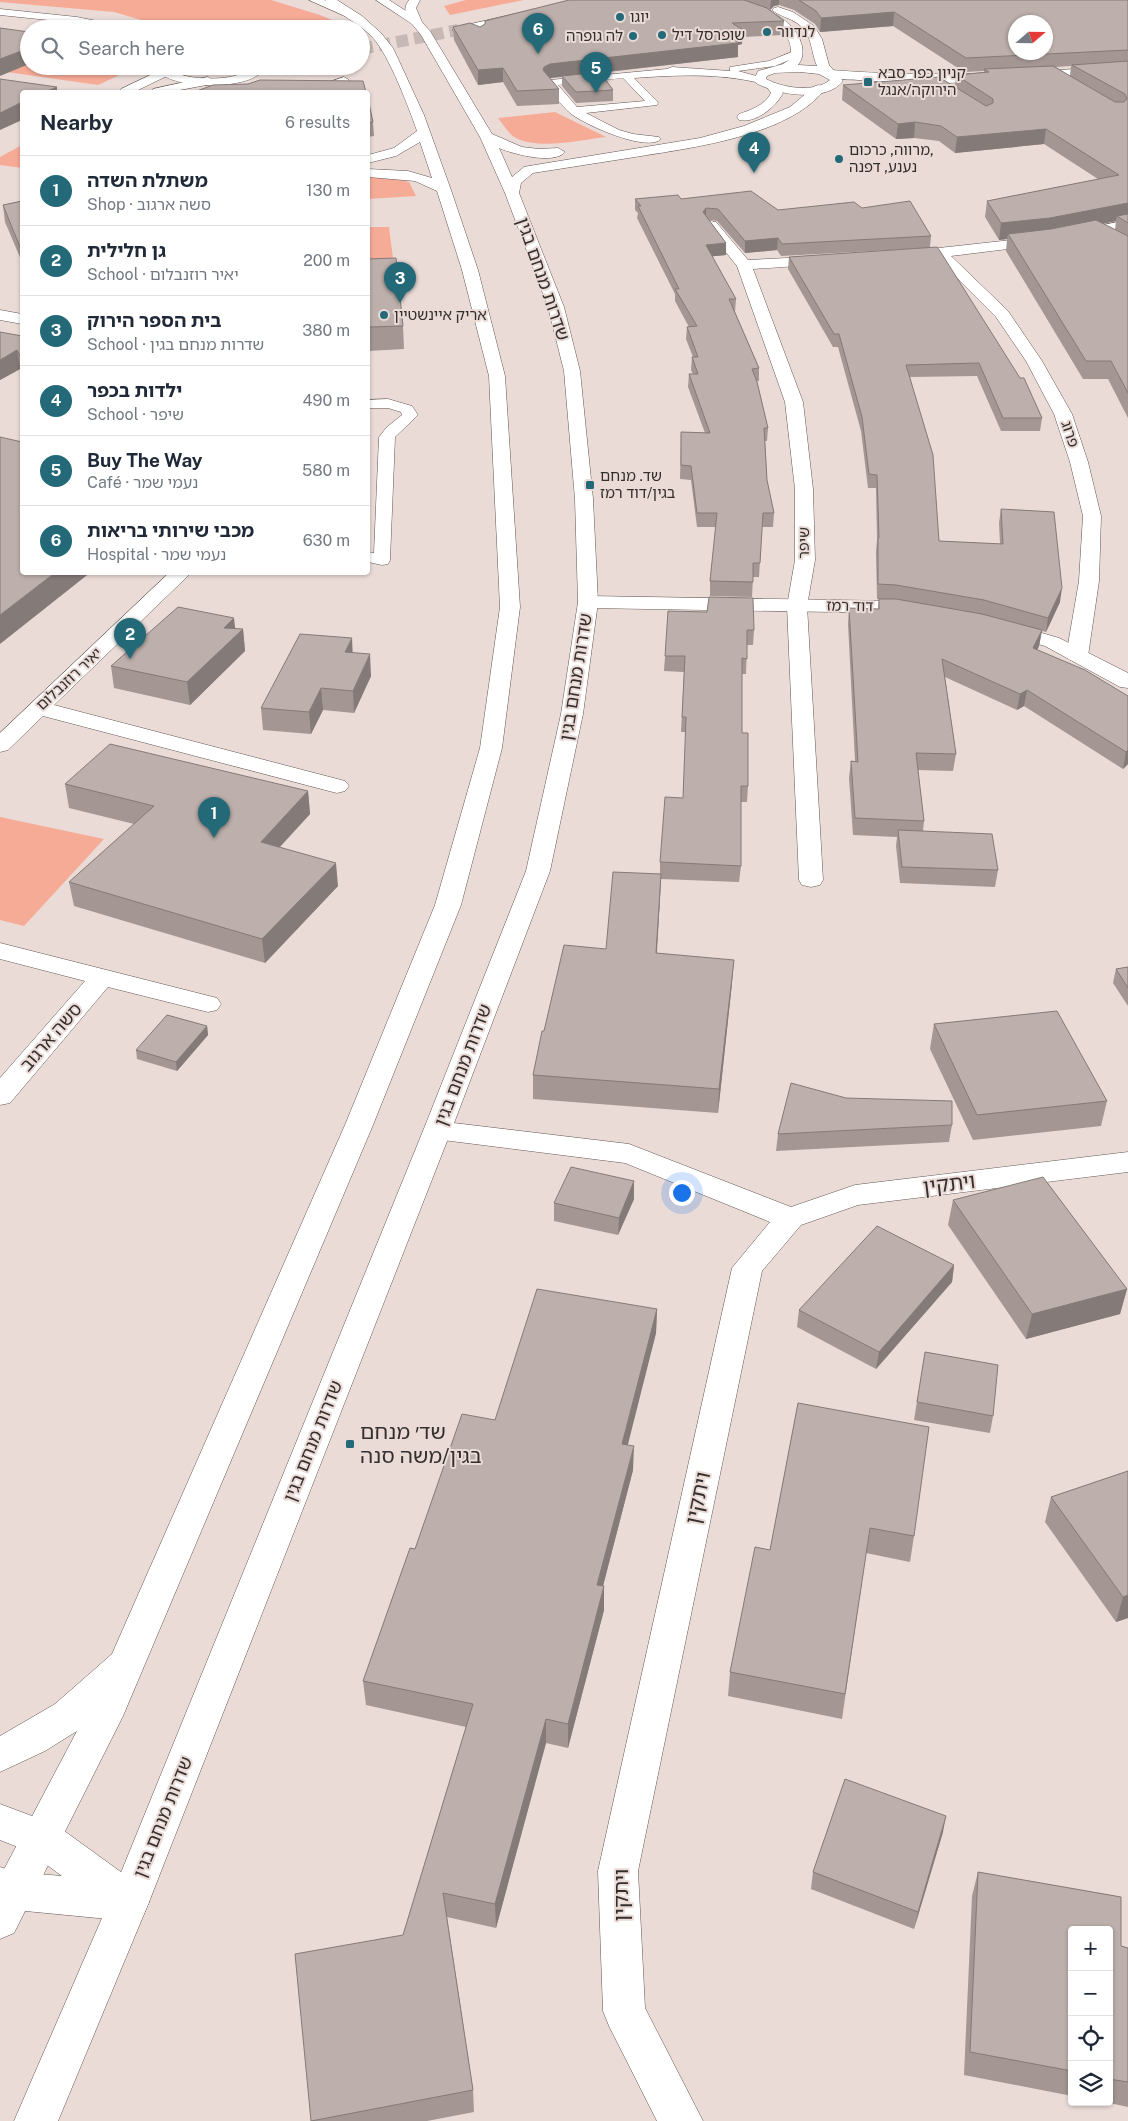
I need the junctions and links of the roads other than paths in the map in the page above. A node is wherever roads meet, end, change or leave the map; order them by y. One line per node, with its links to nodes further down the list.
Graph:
1 (314, 0): 11 (main road)
2 (330, 0): 11 (main road)
3 (381, 0): 8 (main road, שדרות מנחם בגין)
4 (560, 0): 14 (main road)
5 (589, 0): 16 (main road)
6 (721, 0): 18 (main road)
7 (750, 0): 24 (main road)
8 (415, 11): 45 (main road, שדרות מנחם בגין)
9 (0, 12): 13 (main road)
10 (0, 18): 12 (main road)
11 (358, 18)
12 (23, 20)
13 (77, 20)
14 (447, 26)
15 (370, 29): 44 (main road)
16 (461, 29): 17 (lane)
17 (479, 36)
18 (797, 53): 20 (lane); 25 (main road)
19 (659, 66): 20 (lane)
20 (719, 69): 25 (lane)
21 (1128, 69): 29 (main road)
22 (605, 71): 23 (lane)
23 (693, 72): 25 (lane); 28 (lane); 42 (lane)
24 (829, 73): 25 (main road); 31 (main road); 37 (main road)
25 (770, 74): 36 (main road)
26 (155, 75): 38 (main road)
27 (174, 75): 34 (main road)
28 (626, 75): 43 (lane); 43 (lane)
29 (1053, 75): 32 (main road); 35 (lane)
30 (256, 77): 34 (main road)
31 (901, 79): 32 (main road); 37 (main road)
32 (929, 79): 41 (lane)
33 (344, 80): 40 (lane)
34 (208, 81): 39 (main road)
35 (1069, 84)
36 (773, 87): 37 (main road); 42 (main road)
37 (824, 88): 50 (main road)
38 (129, 90)
39 (165, 90)
40 (318, 90)
41 (945, 90)
42 (772, 102): 46 (main road)
43 (574, 111): 46 (lane)
44 (424, 132): 47 (main road); 49 (main road)
45 (486, 137): 46 (main road); 50 (main road, שדרות מנחם בגין)
46 (655, 139)
47 (370, 159)
48 (370, 173): 49 (main road)
49 (444, 190): 81 (main road)
50 (512, 192): 64 (main road, שדרות מנחם בגין)
51 (1128, 224): 53 (main road)
52 (711, 226): 58 (main road, שיפר)
53 (1095, 230): 54 (main road); 55 (main road)
54 (1112, 240)
55 (939, 252): 56 (main road); 68 (main road, פרוג)
56 (915, 255)
57 (839, 260): 58 (main road)
58 (744, 265): 65 (main road, שיפר)
59 (0, 315): 60 (main road)
60 (20, 319)
61 (370, 404): 62 (lane)
62 (370, 557)
63 (180, 575): 70 (main road, יאיר רוזנבלום)
64 (588, 602): 65 (main road, דוד רמז); 78 (main road, שדרות מנחם בגין)
65 (797, 606): 66 (main road, דוד רמז); 73 (main road, שיפר)
66 (933, 614)
67 (982, 622): 68 (main road)
68 (1077, 656): 69 (main road)
69 (1127, 681)
70 (39, 708): 71 (main road, יאיר רוזנבלום); 72 (main road)
71 (0, 745)
72 (337, 786)
73 (811, 880)
74 (0, 951): 75 (main road)
75 (102, 977): 76 (main road); 77 (main road, סשה ארגוב)
76 (208, 1004)
77 (0, 1096)
78 (437, 1130): 80 (main road); 86 (main road, שדרות מנחם בגין)
79 (1128, 1162): 80 (main road, ויתקין)
80 (790, 1218): 88 (main road, ויתקין)
81 (128, 1662): 82 (main road); 84 (main road)
82 (0, 1755)
83 (0, 1822): 84 (main road)
84 (42, 1838): 85 (main road); 86 (main road)
85 (5, 1899): 86 (main road)
86 (130, 1902): 87 (main road, שדרות מנחם בגין)
87 (36, 2121)
88 (681, 2121)

